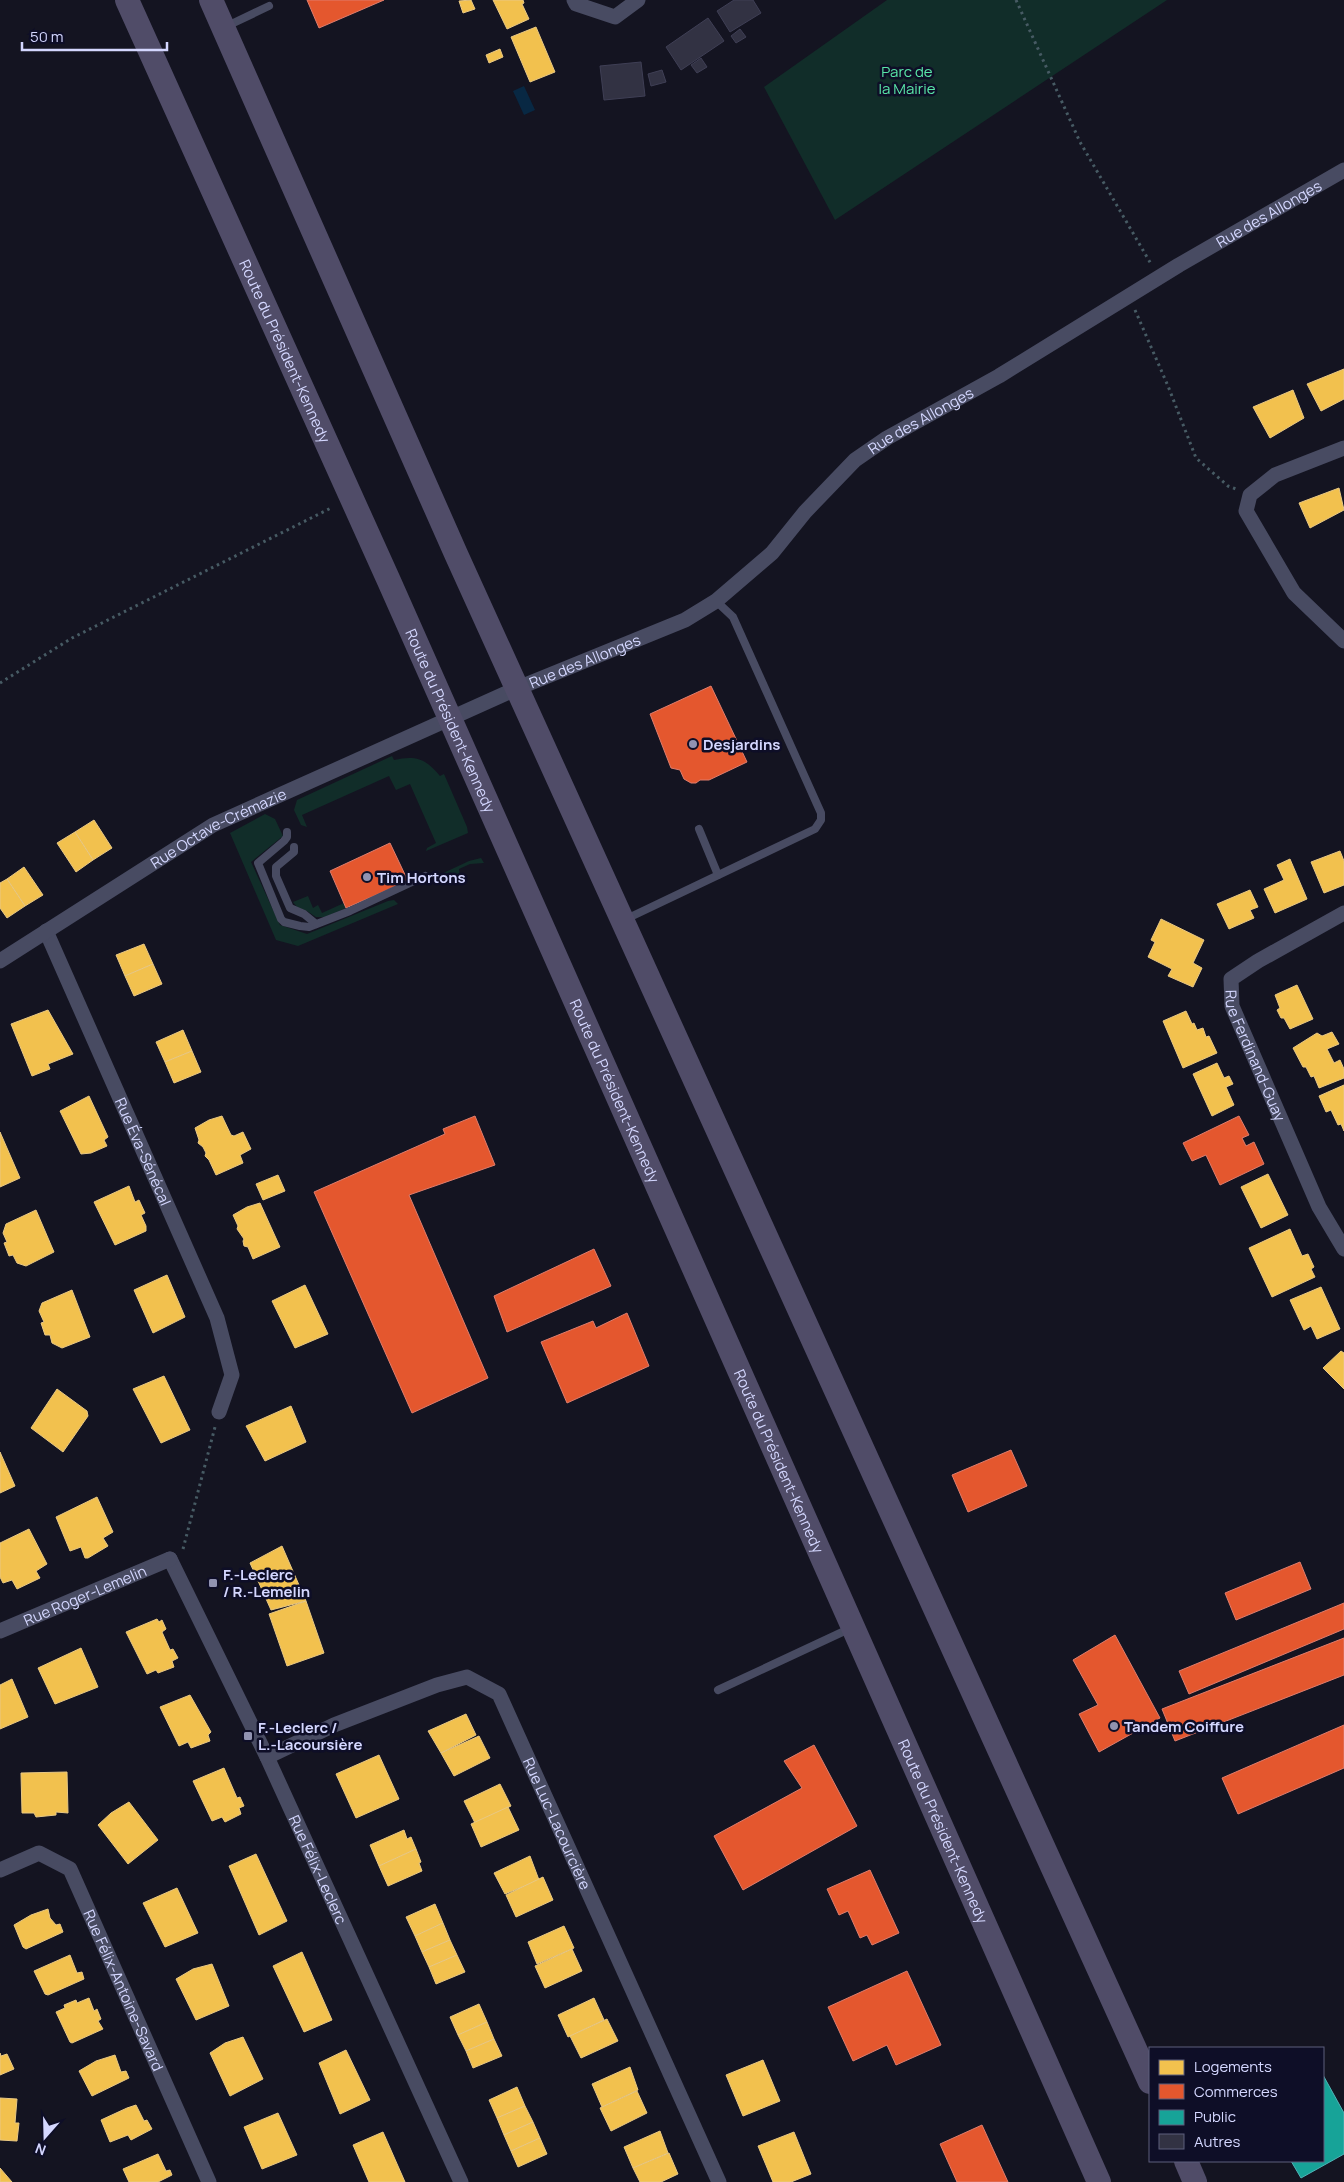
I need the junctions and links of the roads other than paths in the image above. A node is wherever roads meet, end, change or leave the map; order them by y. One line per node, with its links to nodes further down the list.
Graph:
1 (128, 0): 12 (main road, Route du Président-Kennedy)
2 (211, 0): 6 (main road)
3 (574, 0): 4 (street)
4 (638, 0)
5 (269, 6): 6 (lane)
6 (223, 28): 11 (main road)
7 (1344, 170): 9 (street, Rue des Allonges)
8 (1344, 448): 10 (street)
9 (716, 601): 11 (street, Rue des Allonges); 16 (lane)
10 (1344, 641)
11 (518, 688): 12 (street, Rue des Allonges); 19 (main road)
12 (450, 719): 21 (street, Rue Octave-Crémazie); 26 (main road, Route du Président-Kennedy)
13 (699, 828): 16 (lane)
14 (287, 832): 20 (lane)
15 (294, 847): 20 (lane)
16 (718, 875): 19 (lane)
17 (425, 876): 20 (lane)
18 (1344, 913): 23 (street, Rue Ferdinand-Guay)
19 (623, 920): 31 (main road)
20 (316, 924)
21 (46, 931): 22 (street, Rue Octave-Crémazie); 24 (street, Rue Éva-Sénécal)
22 (0, 962)
23 (1344, 1250)
24 (219, 1412)
25 (175, 1559): 27 (street, Rue Roger-Lemelin); 29 (street, Rue Félix-Leclerc)
26 (853, 1627): 28 (lane); 36 (main road, Route du Président-Kennedy)
27 (0, 1631)
28 (718, 1690)
29 (267, 1756): 34 (street, Rue Félix-Leclerc); 35 (street, Rue Luc-Lacourcière)
30 (0, 1870): 33 (street, Rue Félix-Antoine-Savard)
31 (1149, 2080)
32 (1186, 2162): 37 (main road)
33 (208, 2182)
34 (461, 2182)
35 (719, 2182)
36 (1099, 2182)
37 (1195, 2182)

